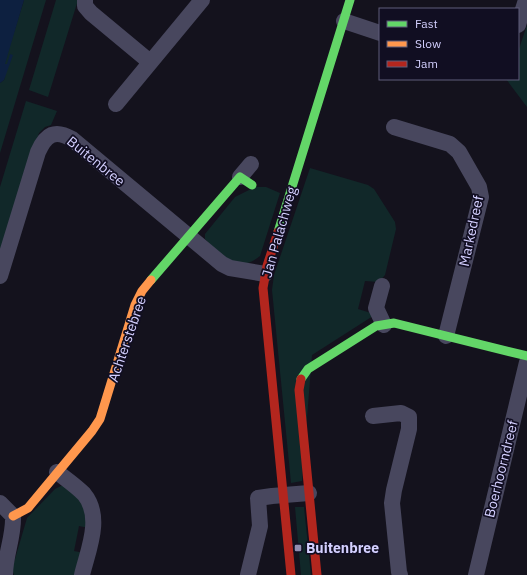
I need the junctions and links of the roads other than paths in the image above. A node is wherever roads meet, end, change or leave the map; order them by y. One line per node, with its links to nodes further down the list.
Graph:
1 (85, 0): 8 (street)
2 (202, 0): 8 (street)
3 (350, 0): 5 (street, Jan Palachweg)
4 (526, 0): 6 (street)
5 (344, 21): 7 (street); 14 (street, Jan Palachweg)
6 (519, 22)
7 (379, 33)
8 (150, 62): 9 (street)
9 (116, 104)
10 (394, 127): 18 (street, Markedreef)
11 (251, 164): 12 (street, Achterstebree)
12 (246, 181): 13 (street, Achterstebree)
13 (189, 237): 14 (street, Buitenbree); 15 (street, Buitenbree); 22 (street, Achterstebree)
14 (265, 274): 24 (street, Jan Palachweg)
15 (0, 276)
16 (382, 286): 17 (street)
17 (384, 325): 18 (street); 23 (street)
18 (446, 336): 19 (street)
19 (527, 356)
20 (527, 362): 33 (street, Boerhoorndreef)
21 (373, 416): 32 (street)
22 (57, 472): 26 (street, Achterstebree); 28 (street)
23 (309, 493): 24 (street); 31 (street)
24 (283, 495): 29 (street); 30 (street, Jan Palachweg)
25 (0, 503): 26 (street)
26 (13, 516): 27 (street)
27 (4, 575)
28 (82, 575)
29 (248, 575)
30 (291, 575)
31 (317, 575)
32 (400, 575)
33 (476, 575)

